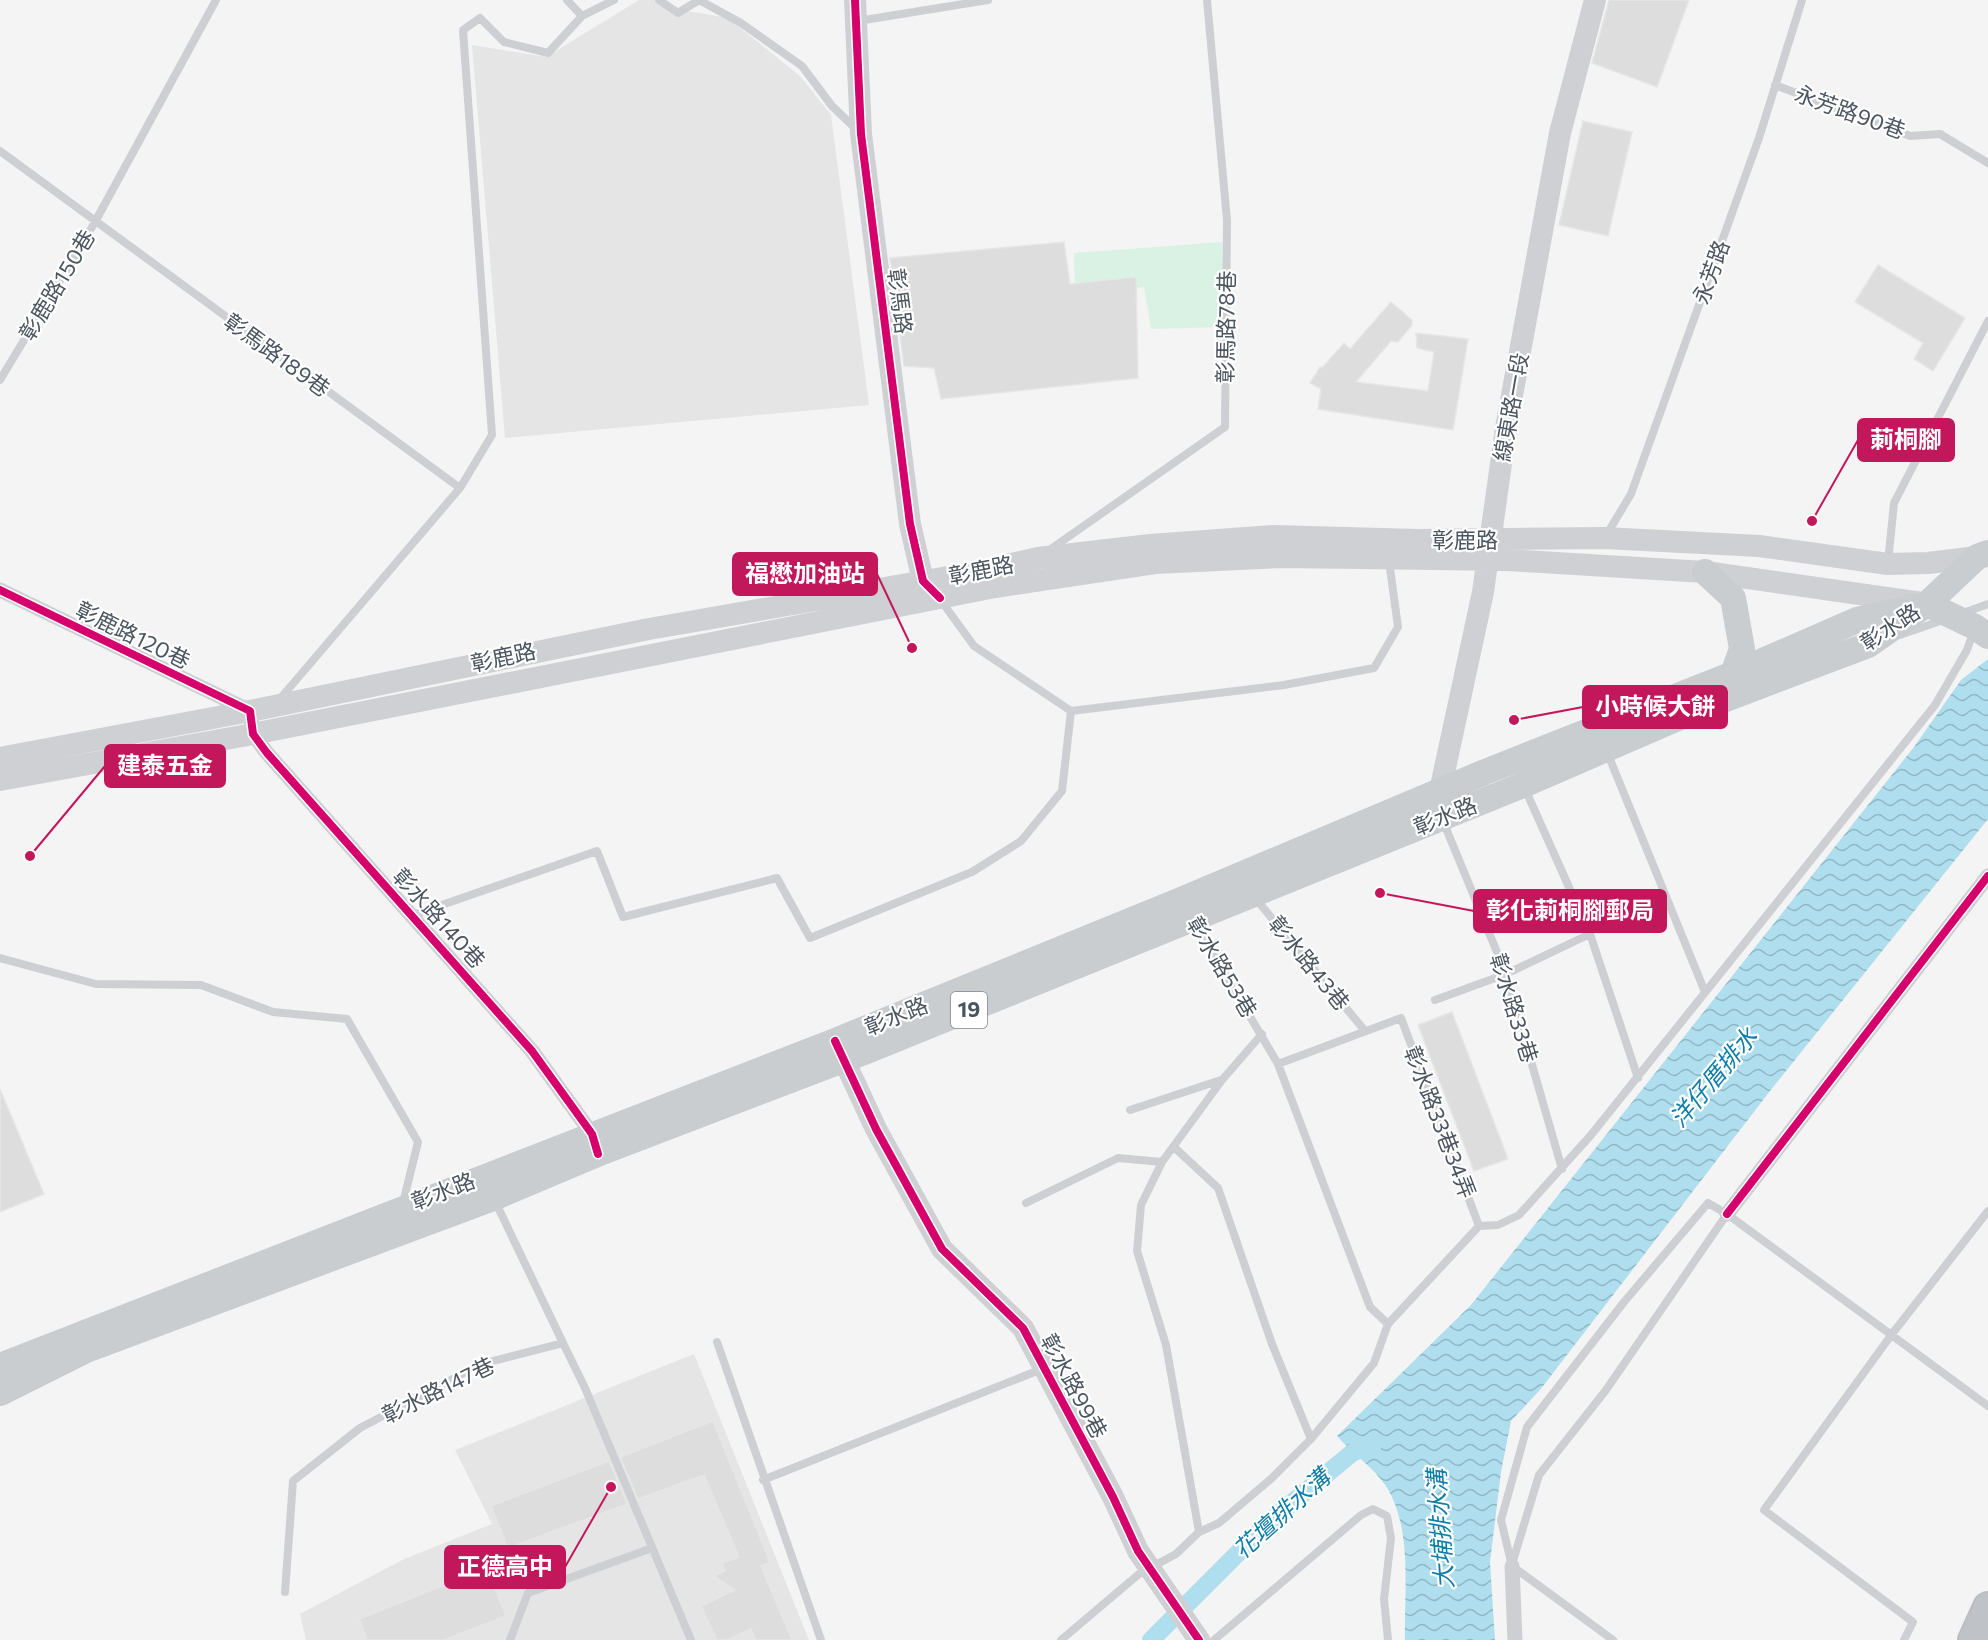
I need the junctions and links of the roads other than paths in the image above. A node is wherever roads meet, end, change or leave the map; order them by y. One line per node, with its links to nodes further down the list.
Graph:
1 (216, 0): 15 (lane)
2 (567, 0): 10 (lane)
3 (614, 0): 10 (lane)
4 (659, 0): 12 (lane)
5 (988, 0): 9 (lane)
6 (1207, 0): 22 (lane, 彰馬路78巷)
7 (1595, 0): 20 (main road, 線東路一段)
8 (1802, 0): 11 (lane, 永芳路)
9 (856, 11): 12 (main road, 彰馬路)
10 (582, 16): 18 (lane)
11 (1775, 85): 14 (lane, 永芳路90巷); 19 (lane, 永芳路)
12 (861, 134): 26 (main road, 彰馬路)
13 (0, 151): 15 (lane, 彰馬路189巷)
14 (1988, 163)
15 (95, 222): 17 (lane, 彰鹿路150巷); 18 (lane, 彰馬路189巷)
16 (1988, 321): 24 (lane)
17 (0, 380)
18 (460, 488): 38 (lane)
19 (1604, 538): 20 (main road, 彰鹿路); 24 (main road, 彰鹿路)
20 (1487, 550): 22 (main road, 彰鹿路); 23 (main road, 彰鹿路); 25 (main road, 彰鹿路); 46 (main road, 線東路一段)
21 (1982, 555): 24 (main road, 彰鹿路); 29 (main road, 19)
22 (1038, 558): 26 (main road, 彰鹿路)
23 (1389, 560): 28 (main road, 彰鹿路); 40 (lane)
24 (1888, 564)
25 (1705, 572): 29 (main road, 彰鹿路); 36 (main road)
26 (923, 581): 28 (main road); 32 (main road, 彰鹿路)
27 (0, 590): 39 (street, 彰鹿路120巷)
28 (940, 598): 35 (main road, 彰鹿路); 40 (lane)
29 (1927, 604): 31 (main road); 33 (main road, 彰水路 / 19); 36 (main road, 彰水路 / 19)
30 (1988, 604): 31 (lane)
31 (1975, 628): 33 (lane); 55 (lane, 彰水路33巷34弄)
32 (649, 629): 34 (main road, 彰鹿路); 35 (main road)
33 (1868, 645): 42 (main road, 彰水路 / 19)
34 (521, 654): 37 (main road); 38 (main road, 彰鹿路)
35 (653, 655): 37 (main road, 彰鹿路)
36 (1733, 674): 46 (main road, 彰水路 / 19)
37 (528, 679): 41 (main road, 彰鹿路)
38 (274, 705): 39 (main road, 彰鹿路)
39 (250, 711): 41 (street); 43 (main road, 彰鹿路)
40 (1071, 711): 51 (lane)
41 (253, 734): 44 (main road, 彰鹿路); 51 (street, 彰水路140巷)
42 (1606, 750): 45 (main road, 彰水路 / 19); 55 (lane)
43 (0, 758)
44 (0, 780)
45 (1523, 785): 47 (main road, 彰水路 / 19); 52 (lane)
46 (1440, 791): 47 (main road, 線東路一段); 50 (main road, 彰水路 / 19)
47 (1442, 817): 49 (main road, 彰水路 / 19); 54 (lane, 彰水路33巷)
48 (1988, 876): 72 (street)
49 (1253, 895): 50 (main road, 彰水路 / 19); 57 (lane, 彰水路43巷)
50 (1187, 910): 58 (lane, 彰水路53巷); 59 (main road, 彰水路 / 19)
51 (413, 915): 64 (street, 彰水路140巷)
52 (1590, 934): 54 (lane); 61 (lane)
53 (0, 958): 70 (lane)
54 (1506, 974): 56 (lane); 67 (lane, 彰水路33巷)
55 (1705, 992): 61 (lane, 彰水路33巷34弄)
56 (1435, 1000)
57 (1365, 1031): 60 (lane); 73 (lane, 彰水路33巷34弄)
58 (1262, 1034): 60 (lane, 彰水路53巷); 62 (lane)
59 (839, 1050): 64 (main road, 彰水路 / 19); 79 (main road, 彰水路99巷)
60 (1278, 1064): 74 (lane, 彰水路53巷)
61 (1638, 1078): 67 (lane, 彰水路33巷34弄)
62 (1222, 1080): 63 (lane); 65 (lane)
63 (1130, 1110)
64 (595, 1144): 68 (main road, 彰水路 / 19)
65 (1174, 1147): 66 (lane); 82 (lane)
66 (1162, 1162): 69 (lane); 84 (lane)
67 (1562, 1169): 73 (lane, 彰水路33巷34弄)
68 (487, 1188): 70 (main road, 彰水路 / 19); 77 (lane); 80 (main road, 彰水路 / 19)
69 (1026, 1203)
70 (402, 1208): 78 (main road, 彰水路 / 19)
71 (1988, 1211): 75 (lane)
72 (1727, 1214): 75 (lane); 86 (lane); 86 (lane)
73 (1479, 1226): 74 (lane, 彰水路33巷34弄)
74 (1388, 1324): 82 (lane, 彰水路33巷34弄)
75 (1892, 1334): 81 (lane); 99 (lane)
76 (717, 1342): 83 (lane)
77 (563, 1343): 85 (lane); 88 (lane, 彰水路147巷)
78 (0, 1366)
79 (1044, 1368): 83 (lane); 87 (main road, 彰水路99巷)
80 (0, 1393)
81 (1988, 1406)
82 (1311, 1439): 84 (lane)
83 (763, 1480): 92 (lane)
84 (1200, 1532): 87 (lane)
85 (652, 1548): 90 (lane); 91 (lane)
86 (1512, 1566): 97 (street); 98 (lane)
87 (1153, 1572): 93 (lane); 94 (main road, 彰水路99巷)
88 (285, 1592)
89 (1988, 1606): 100 (highway)
90 (510, 1640)
91 (691, 1640)
92 (821, 1640)
93 (1061, 1640)
94 (1199, 1640)
95 (1214, 1640): 96 (lane)
96 (1388, 1640)
97 (1515, 1640)
98 (1613, 1640)
99 (1904, 1640)
100 (1973, 1640)

